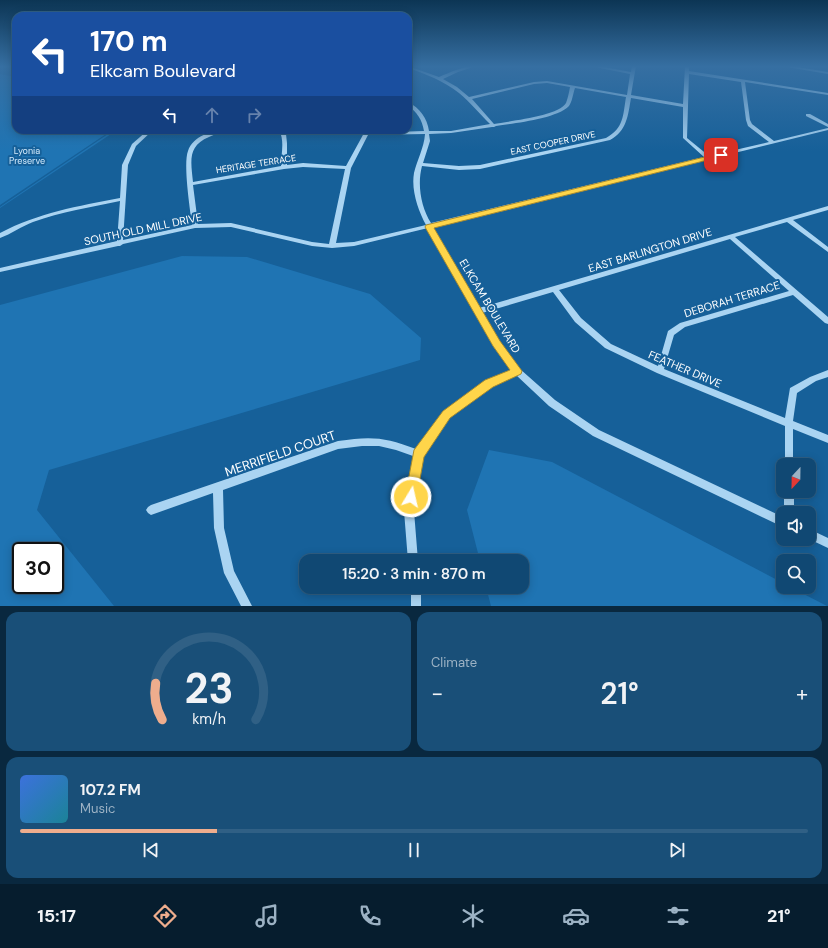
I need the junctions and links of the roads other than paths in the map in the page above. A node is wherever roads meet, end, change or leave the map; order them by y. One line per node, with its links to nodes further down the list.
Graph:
1 (463, 94): 8 (street)
2 (488, 94): 8 (street)
3 (571, 94): 12 (street)
4 (619, 94): 7 (street)
5 (686, 94): 9 (street)
6 (745, 94): 20 (street)
7 (628, 96): 9 (street); 22 (street, EAST COOPER DRIVE)
8 (468, 99): 12 (street)
9 (685, 106): 21 (street)
10 (412, 107): 15 (street)
11 (808, 115): 13 (street)
12 (494, 126): 15 (street)
13 (828, 128): 20 (street, SOUTH OLD MILL DRIVE)
14 (412, 133): 15 (street)
15 (427, 133): 22 (street, ELKCAM BOULEVARD)
16 (146, 134): 26 (street)
17 (214, 134): 25 (street)
18 (284, 134): 23 (street)
19 (364, 134): 24 (street)
20 (773, 142): 21 (street, SOUTH OLD MILL DRIVE)
21 (708, 158): 30 (street, SOUTH OLD MILL DRIVE)
22 (421, 164): 30 (street, ELKCAM BOULEVARD)
23 (284, 167): 24 (street, HERITAGE TERRACE); 25 (street, HERITAGE TERRACE)
24 (348, 168): 34 (street)
25 (191, 184): 29 (street)
26 (122, 199): 31 (street); 33 (street)
27 (828, 208): 28 (street, EAST BARLINGTON DRIVE)
28 (788, 220): 32 (street, EAST BARLINGTON DRIVE); 35 (street)
29 (195, 226): 33 (street, SOUTH OLD MILL DRIVE); 34 (street, SOUTH OLD MILL DRIVE)
30 (429, 227): 34 (street, SOUTH OLD MILL DRIVE); 39 (street, ELKCAM BOULEVARD)
31 (0, 236)
32 (731, 237): 37 (street, EAST BARLINGTON DRIVE); 38 (street)
33 (120, 244): 36 (street, SOUTH OLD MILL DRIVE)
34 (332, 246)
35 (828, 250)
36 (0, 270)
37 (555, 289): 39 (street, EAST BARLINGTON DRIVE); 42 (street, FEATHER DRIVE)
38 (794, 292): 40 (street); 42 (street, DEBORAH TERRACE)
39 (478, 311): 41 (street, ELKCAM BOULEVARD)
40 (828, 321)
41 (517, 371): 46 (street); 50 (street, ELKCAM BOULEVARD)
42 (660, 371): 44 (street, FEATHER DRIVE)
43 (828, 373): 44 (street)
44 (789, 423): 45 (street, FEATHER DRIVE); 47 (street)
45 (828, 439)
46 (418, 454): 48 (street, MERRIFIELD COURT); 53 (street)
47 (789, 458)
48 (218, 488): 49 (street, MERRIFIELD COURT); 55 (street)
49 (151, 510)
50 (776, 519)
51 (816, 537): 52 (street)
52 (828, 543)
53 (412, 554)
54 (416, 594): 56 (street)
55 (247, 606)
56 (416, 606)

